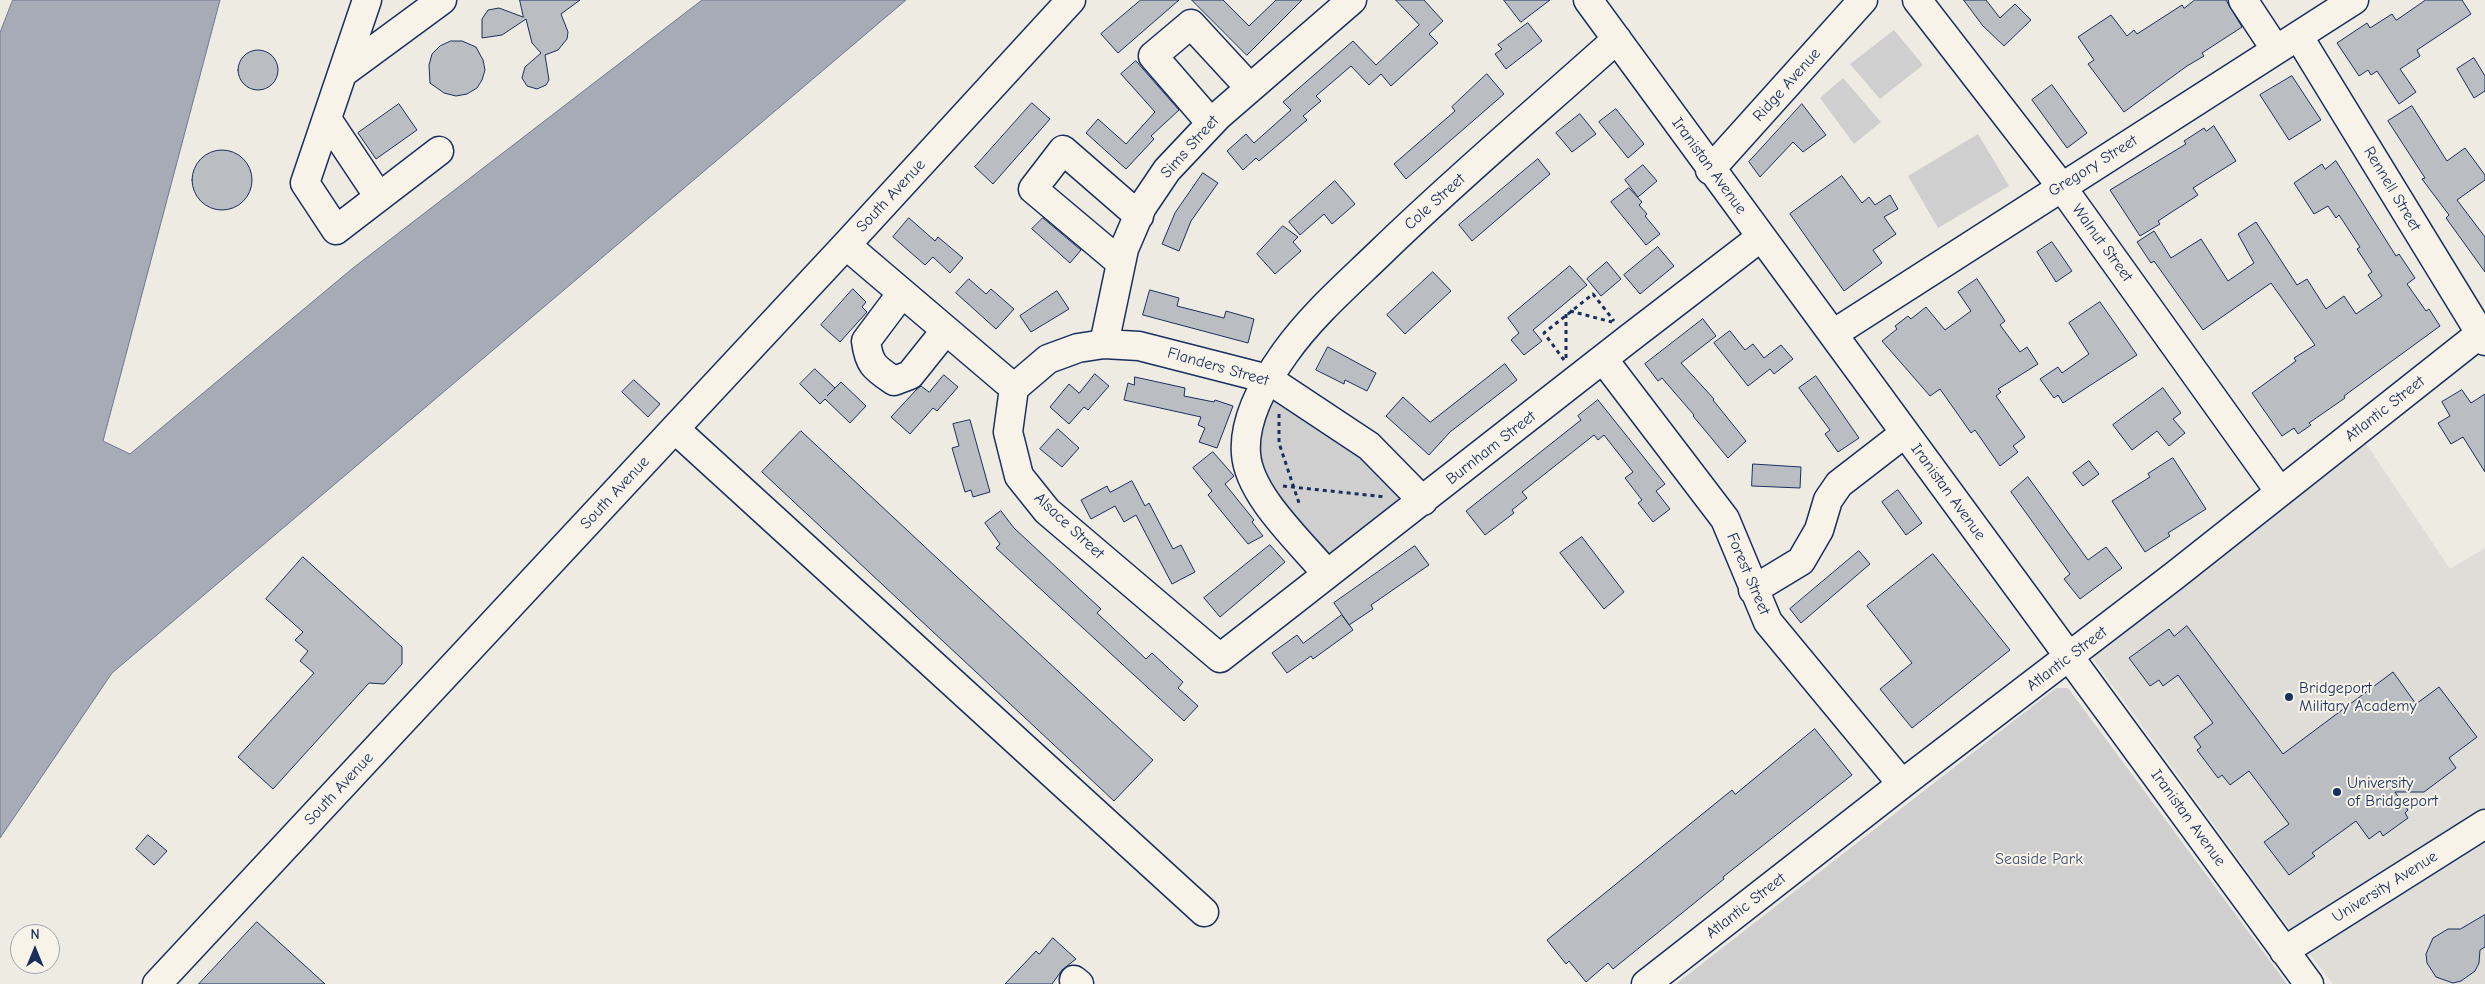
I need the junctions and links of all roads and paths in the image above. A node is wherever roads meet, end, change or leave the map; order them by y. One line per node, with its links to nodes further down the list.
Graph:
1 (367, 0): 12 (street)
2 (442, 0): 12 (street)
3 (1071, 0): 22 (street, South Avenue)
4 (1352, 0): 13 (street, Sims Street)
5 (1588, 0): 10 (street, Iranistan Avenue)
6 (1864, 0): 17 (street, Ridge Avenue)
7 (1917, 0): 18 (street, Walnut Street)
8 (2243, 0): 11 (street, Rennell Street)
9 (2354, 0): 11 (street, Gregory Street)
10 (1617, 39): 17 (street, Iranistan Avenue); 34 (street, Cole Street)
11 (2287, 44): 18 (street, Gregory Street); 29 (street, Rennell Street)
12 (344, 72): 14 (street)
13 (1250, 88): 15 (street, Sims Street); 15 (street)
14 (327, 119): 19 (street); 19 (street)
15 (1211, 123): 20 (street, Sims Street)
16 (439, 151): 19 (street)
17 (1710, 170): 21 (street, Iranistan Avenue)
18 (2061, 186): 28 (street, Gregory Street); 40 (street, Walnut Street)
19 (379, 197)
20 (1139, 216): 23 (street, Sims Street); 23 (street)
21 (1761, 237): 27 (street, Burnham Street); 28 (street, Iranistan Avenue)
22 (846, 245): 24 (street); 36 (street, South Avenue)
23 (1121, 263): 30 (street, Sims Street)
24 (902, 293): 26 (street); 26 (street)
25 (1568, 312): 27 (path); 27 (path); 32 (path); 32 (path)
26 (946, 330): 33 (street)
27 (1621, 331): 31 (street, Burnham Street)
28 (1833, 334): 37 (street, Iranistan Avenue)
29 (2484, 335): 40 (street, Atlantic Street)
30 (1104, 344): 33 (street, Flanders Street); 34 (street, Flanders Street)
31 (1603, 359): 32 (street, Burnham Street); 47 (street, Forest Street)
32 (1572, 370): 44 (street, Burnham Street)
33 (1014, 388): 49 (street, Alsace Street)
34 (1268, 398): 35 (path); 38 (street, Cole Street); 39 (path); 44 (street, Flanders Street)
35 (1284, 416)
36 (675, 429): 52 (street); 54 (street, South Avenue)
37 (1905, 434): 47 (street); 48 (street, Iranistan Avenue)
38 (1255, 483): 39 (path); 46 (street, Cole Street)
39 (1292, 487): 42 (path); 45 (path)
40 (2280, 492): 48 (street, Atlantic Street)
41 (1386, 493): 42 (path)
42 (1390, 497): 43 (path)
43 (1383, 502)
44 (1422, 502): 46 (street, Burnham Street)
45 (1304, 514)
46 (1327, 574): 49 (street, Burnham Street)
47 (1754, 590): 50 (street, Forest Street)
48 (2070, 656): 50 (street, Atlantic Street); 53 (street, Iranistan Avenue)
49 (1220, 658)
50 (1902, 784): 55 (street, Atlantic Street)
51 (2485, 824): 53 (street, University Avenue)
52 (1204, 912)
53 (2284, 951): 56 (street, Iranistan Avenue)
54 (157, 984)
55 (1646, 984)
56 (2309, 984)

